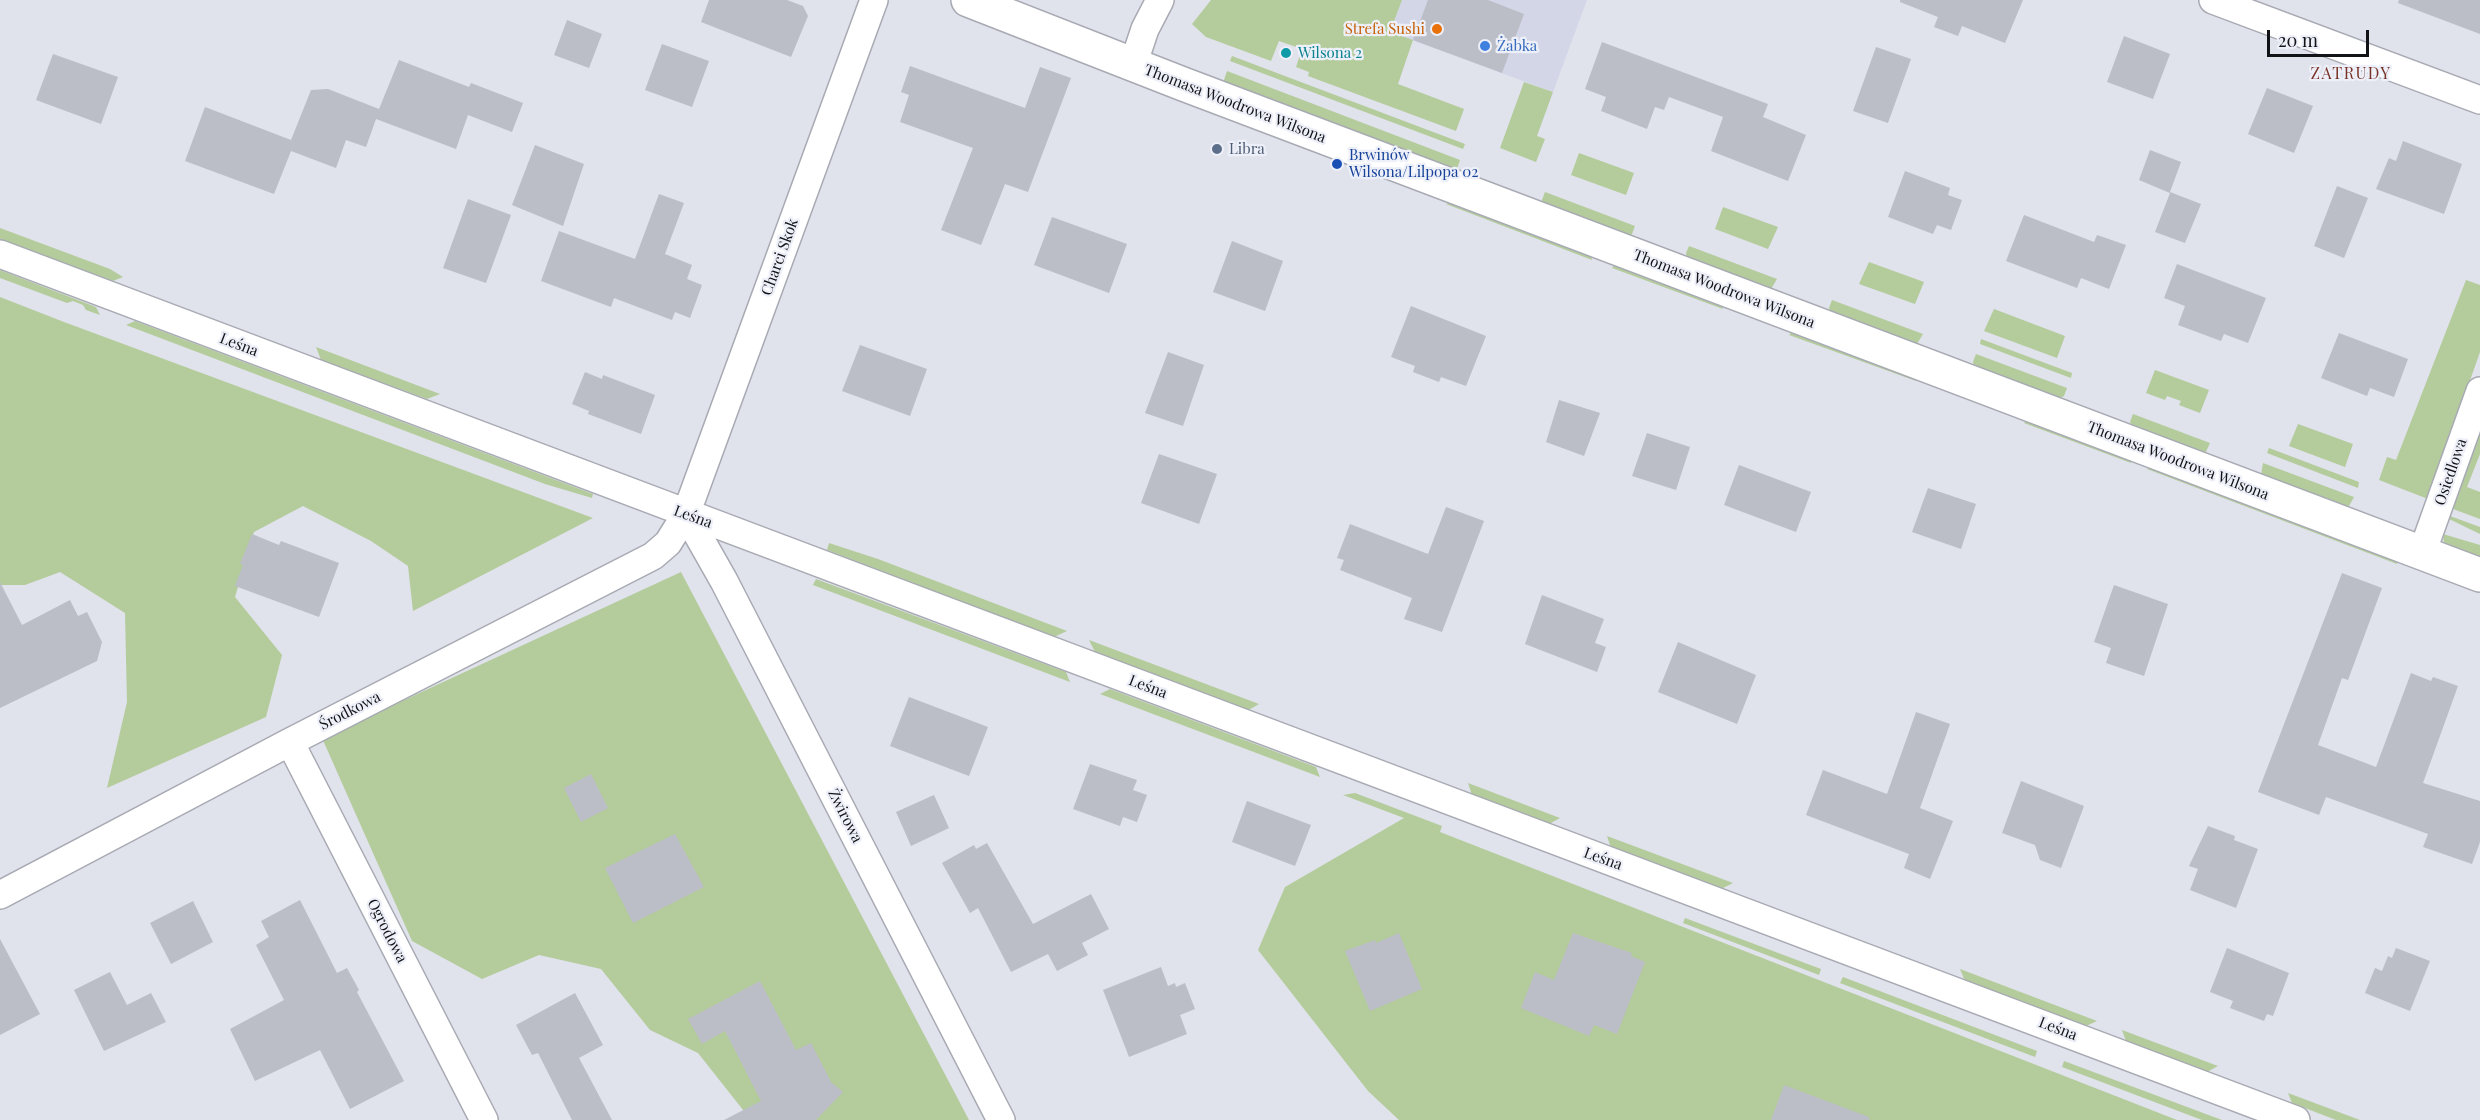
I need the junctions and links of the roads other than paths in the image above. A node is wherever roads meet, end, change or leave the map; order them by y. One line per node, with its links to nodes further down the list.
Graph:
1 (874, 0): 9 (street, Charci Skok)
2 (968, 0): 5 (street, Thomasa Woodrowa Wilsona)
3 (1160, 0): 5 (street)
4 (2213, 0): 6 (street)
5 (1132, 65): 10 (street, Thomasa Woodrowa Wilsona)
6 (2480, 100)
7 (0, 254): 9 (street, Leśna)
8 (2480, 391): 10 (street, Osiedlowa)
9 (686, 514): 12 (street, Środkowa); 15 (street, Żwirowa); 16 (street, Leśna)
10 (2422, 553): 11 (street, Thomasa Woodrowa Wilsona)
11 (2480, 575)
12 (290, 742): 13 (street, Środkowa); 14 (street, Ogrodowa)
13 (0, 895)
14 (484, 1120)
15 (1000, 1120)
16 (2296, 1120)

